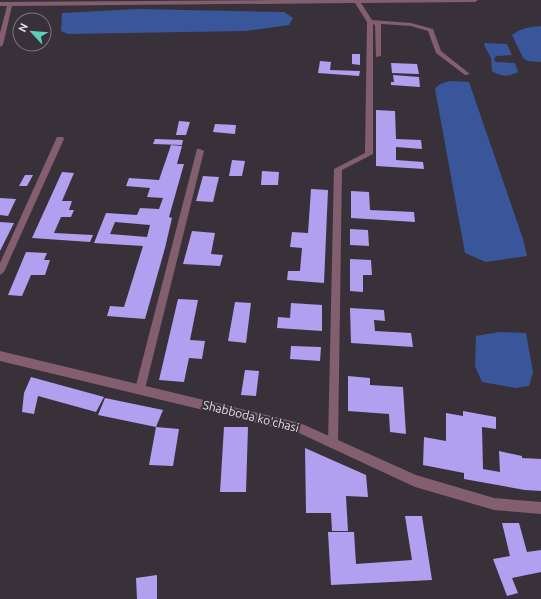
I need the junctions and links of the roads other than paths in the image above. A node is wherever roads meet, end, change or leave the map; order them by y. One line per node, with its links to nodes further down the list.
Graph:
1 (475, 0): 2 (lane)
2 (358, 1): 4 (lane); 5 (lane)
3 (0, 4): 4 (lane)
4 (10, 4): 6 (lane)
5 (372, 22): 7 (lane); 8 (lane); 14 (lane)
6 (0, 45)
7 (378, 56)
8 (467, 74)
9 (60, 139): 11 (lane)
10 (200, 151): 13 (lane)
11 (0, 272)
12 (0, 356): 13 (street, Shabboda koʻchasi)
13 (140, 389): 14 (street, Shabboda koʻchasi)
14 (333, 443): 15 (street, Shabboda koʻchasi)
15 (541, 508)

